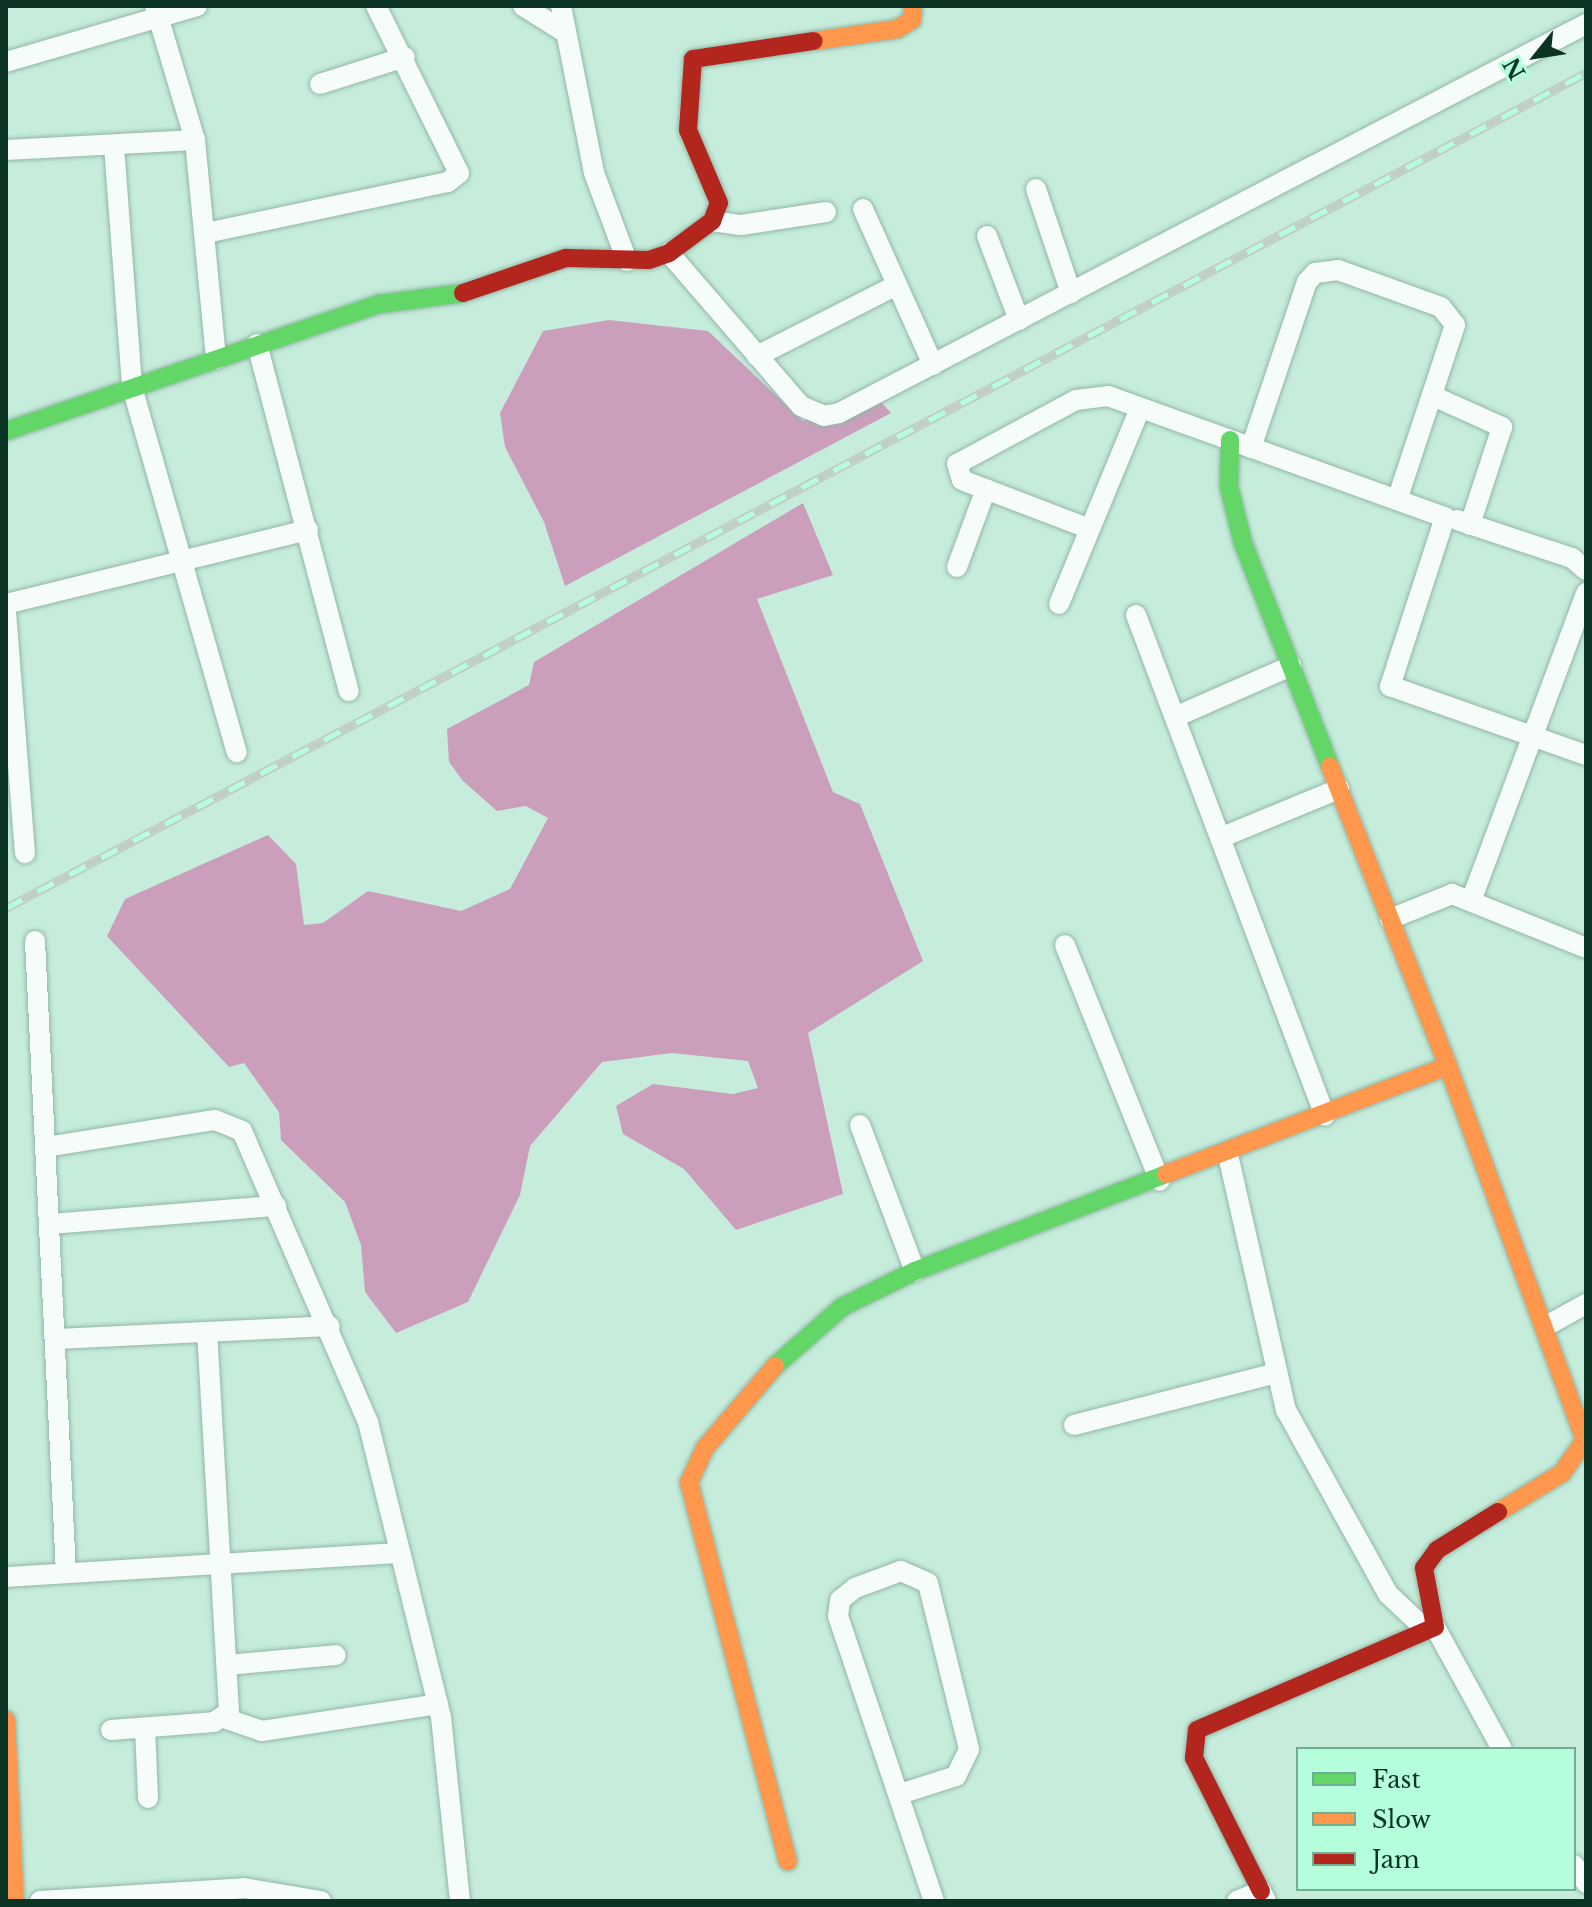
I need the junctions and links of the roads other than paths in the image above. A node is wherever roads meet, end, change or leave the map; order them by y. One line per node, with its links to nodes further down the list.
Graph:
1 (197, 6): 6 (street)
2 (376, 6): 9 (street)
3 (523, 6): 8 (street)
4 (561, 6): 8 (street)
5 (913, 6): 18 (main road)
6 (157, 12): 10 (street); 12 (street)
7 (1586, 24): 24 (street)
8 (563, 31): 22 (street)
9 (405, 57): 11 (street); 19 (street)
10 (6, 62)
11 (320, 84)
12 (195, 140): 13 (street); 19 (street)
13 (114, 146): 14 (street); 30 (street)
14 (6, 150)
15 (1036, 189): 24 (street)
16 (863, 209): 23 (street)
17 (826, 212): 18 (street)
18 (712, 221): 21 (main road)
19 (206, 233): 28 (street)
20 (987, 236): 25 (street)
21 (669, 253): 22 (main road); 27 (street)
22 (627, 261): 26 (main road)
23 (897, 285): 27 (street); 29 (street)
24 (1071, 293): 25 (street)
25 (1019, 320): 29 (street)
26 (257, 344): 28 (main road); 41 (street)
27 (757, 356): 29 (street)
28 (216, 359): 30 (main road)
29 (933, 365)
30 (132, 387): 33 (main road); 42 (street)
31 (1433, 396): 35 (street); 37 (street); 39 (street)
32 (1140, 408): 34 (street); 36 (street); 40 (street)
33 (6, 431)
34 (1230, 440): 35 (street); 50 (main road)
35 (1251, 448): 37 (street)
36 (986, 489): 40 (street); 43 (street)
37 (1397, 500): 38 (street)
38 (1445, 517): 39 (street); 53 (street)
39 (1470, 525): 44 (street)
40 (1090, 529): 47 (street)
41 (308, 530): 42 (street); 51 (street)
42 (181, 561): 46 (street); 54 (street)
43 (957, 567)
44 (1586, 570)
45 (1586, 593): 53 (street)
46 (6, 604)
47 (1059, 604)
48 (6, 612): 58 (street)
49 (1136, 615): 52 (street)
50 (1291, 666): 52 (street); 56 (main road)
51 (349, 691)
52 (1175, 717): 57 (street)
53 (1532, 736): 55 (street); 59 (street)
54 (237, 752)
55 (1586, 755)
56 (1339, 789): 57 (street); 60 (main road)
57 (1220, 838): 65 (street)
58 (25, 853)
59 (1471, 901): 60 (street); 63 (street)
60 (1390, 919): 64 (main road)
61 (35, 941): 67 (street)
62 (1065, 945): 69 (street)
63 (1586, 948)
64 (1448, 1066): 65 (main road); 75 (main road)
65 (1325, 1116): 68 (main road)
66 (860, 1125): 72 (street)
67 (46, 1147): 70 (street); 71 (street)
68 (1228, 1155): 69 (main road); 78 (street)
69 (1160, 1181): 72 (main road)
70 (276, 1206): 71 (street); 74 (street)
71 (51, 1224): 77 (street)
72 (915, 1271): 96 (main road)
73 (1586, 1304): 75 (street)
74 (330, 1326): 76 (street); 81 (street)
75 (1546, 1326): 80 (main road)
76 (207, 1334): 77 (street); 82 (street)
77 (56, 1339): 83 (street)
78 (1272, 1374): 79 (street); 85 (street)
79 (1074, 1425)
80 (1582, 1455): 85 (main road)
81 (400, 1553): 82 (street); 88 (street)
82 (223, 1564): 83 (street); 87 (street)
83 (66, 1573): 84 (street)
84 (6, 1577)
85 (1435, 1627): 93 (street); 97 (main road)
86 (336, 1655): 87 (street)
87 (227, 1665): 89 (street)
88 (438, 1704): 89 (street); 101 (street)
89 (224, 1718): 91 (street)
90 (6, 1720): 98 (main road)
91 (145, 1728): 92 (street); 95 (street)
92 (111, 1730)
93 (1501, 1747)
94 (900, 1794): 94 (street); 102 (street)
95 (148, 1798)
96 (788, 1861)
97 (1264, 1896): 103 (street)
98 (15, 1901)
99 (40, 1901): 100 (street)
100 (321, 1901)
101 (460, 1901)
102 (934, 1901)
103 (1237, 1901)

